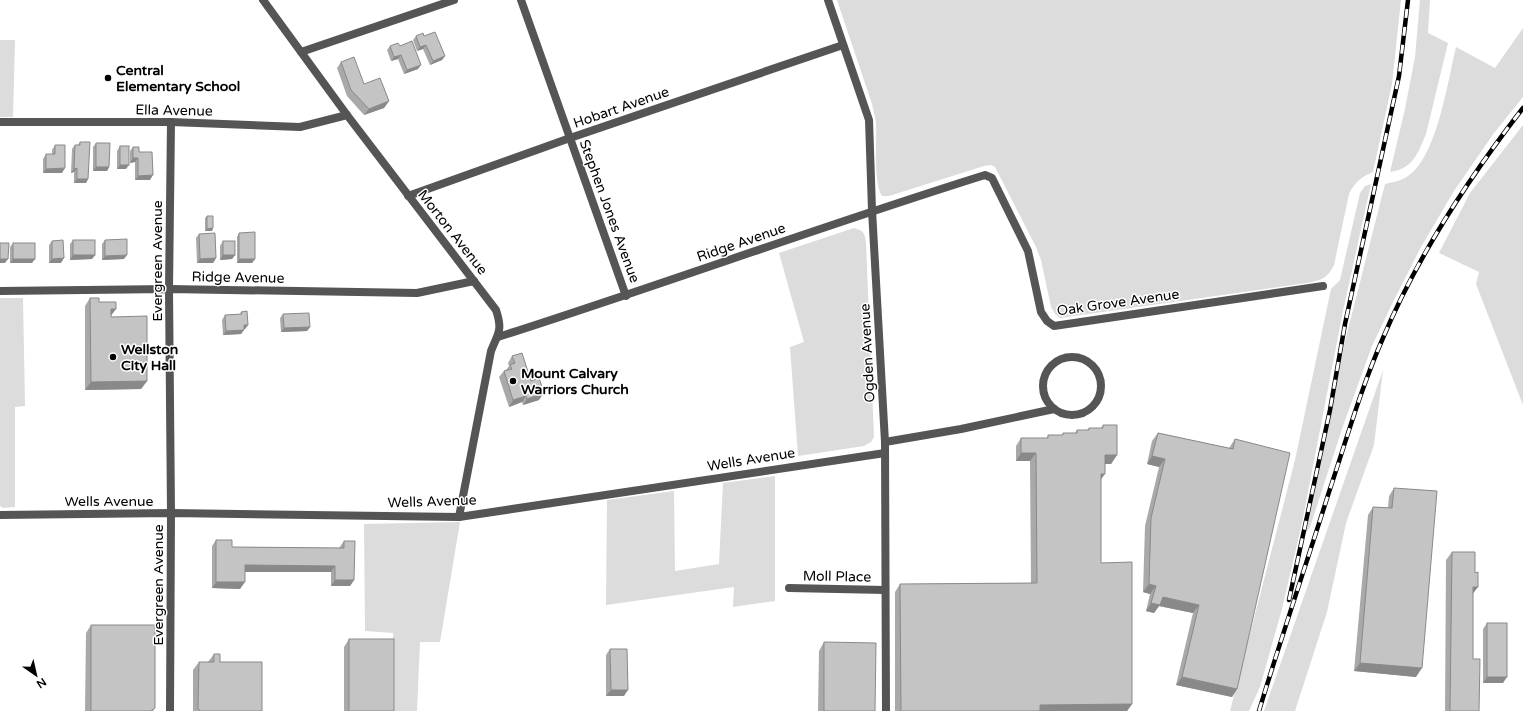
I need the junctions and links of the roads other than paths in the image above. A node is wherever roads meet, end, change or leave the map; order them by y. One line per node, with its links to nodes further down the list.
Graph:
1 (263, 0): 6 (street, Morton Avenue)
2 (454, 0): 6 (street)
3 (521, 0): 10 (street, Stephen Jones Avenue)
4 (828, 0): 5 (street, Ogden Avenue)
5 (843, 45): 10 (street, Hobart Avenue); 13 (street, Ogden Avenue)
6 (301, 52): 7 (street, Morton Avenue)
7 (347, 115): 9 (street, Ella Avenue); 12 (street, Morton Avenue)
8 (0, 122): 9 (street, Ella Avenue)
9 (171, 122): 16 (street, Evergreen Avenue)
10 (570, 138): 12 (street, Hobart Avenue); 18 (street, Stephen Jones Avenue)
11 (992, 178): 13 (street, Ridge Avenue); 15 (street, Oak Grove Avenue)
12 (408, 196): 14 (street, Morton Avenue)
13 (872, 210): 18 (street, Ridge Avenue); 21 (street, Ogden Avenue)
14 (474, 281): 16 (street, Ridge Avenue); 19 (street, Morton Avenue)
15 (1323, 286)
16 (169, 289): 17 (street, Ridge Avenue); 23 (street, Evergreen Avenue)
17 (0, 291)
18 (626, 296): 19 (street, Ridge Avenue)
19 (498, 337): 25 (street, Morton Avenue)
20 (1054, 409): 20 (street); 21 (street)
21 (885, 442): 22 (street, Ogden Avenue)
22 (885, 453): 25 (street, Wells Avenue); 27 (street, Ogden Avenue)
23 (171, 514): 24 (street, Wells Avenue); 25 (street, Wells Avenue); 28 (street, Evergreen Avenue)
24 (0, 515)
25 (459, 516)
26 (789, 588): 27 (street, Moll Place)
27 (885, 590): 29 (street, Ogden Avenue)
28 (170, 711)
29 (886, 711)

